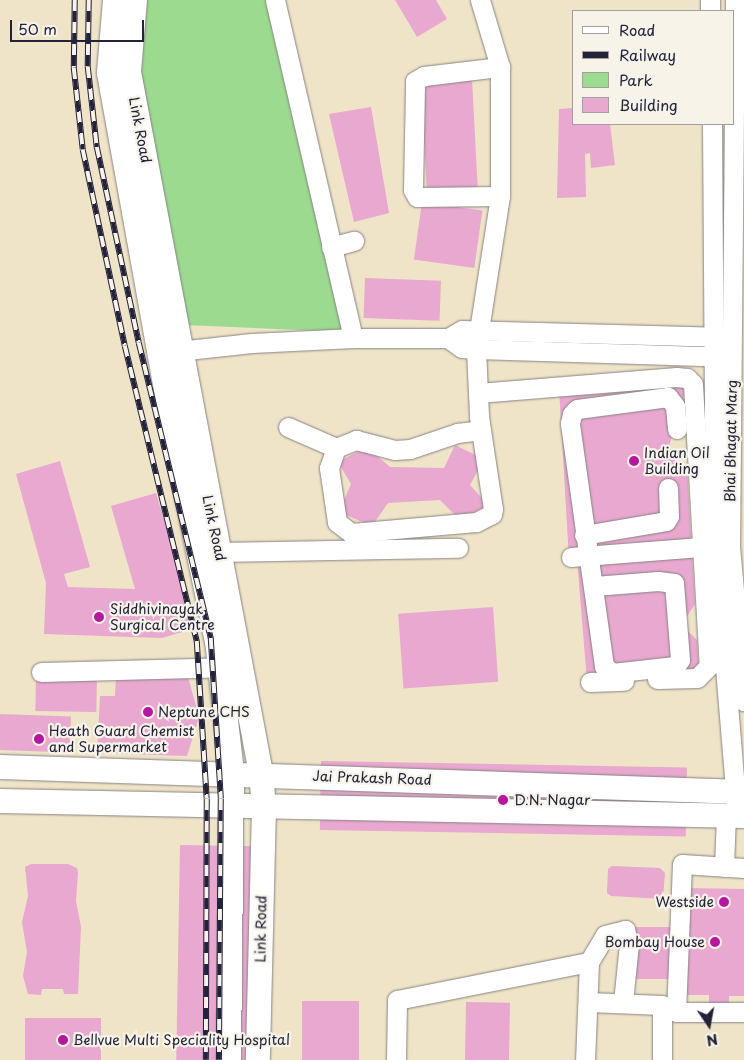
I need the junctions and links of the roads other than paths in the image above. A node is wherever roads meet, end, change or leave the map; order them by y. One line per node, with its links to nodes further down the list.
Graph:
1 (115, 0): 20 (main road, Link Road)
2 (135, 0): 20 (main road, Link Road)
3 (275, 0): 13 (street)
4 (480, 0): 7 (street)
5 (735, 0): 6 (street, Bhai Bhagat Marg)
6 (739, 51): 8 (street, Bhai Bhagat Marg)
7 (500, 67): 11 (street); 11 (street)
8 (739, 103): 10 (street, Bhai Bhagat Marg)
9 (712, 125): 14 (street)
10 (739, 183): 15 (street, Bhai Bhagat Marg)
11 (500, 196): 19 (street)
12 (354, 241): 13 (street)
13 (331, 247): 18 (street)
14 (714, 254): 15 (street); 17 (street)
15 (733, 254): 16 (street, Bhai Bhagat Marg)
16 (738, 312): 17 (street, Bhai Bhagat Marg)
17 (723, 337): 19 (street); 21 (street, Bhai Bhagat Marg)
18 (353, 338): 19 (street); 20 (street)
19 (478, 340): 21 (street); 22 (street)
20 (170, 352): 31 (main road, Link Road); 34 (main road, Link Road)
21 (724, 357): 29 (street, Bhai Bhagat Marg)
22 (478, 393): 25 (street); 29 (street)
23 (288, 427): 26 (street)
24 (677, 429): 28 (street)
25 (481, 430): 26 (street); 26 (street)
26 (336, 448)
27 (668, 488): 28 (street)
28 (584, 535): 32 (street)
29 (716, 546): 32 (street); 36 (street); 37 (street, Bhai Bhagat Marg); 38 (street)
30 (458, 548): 31 (street)
31 (219, 552): 34 (main road, Link Road)
32 (579, 556): 33 (street)
33 (594, 586): 33 (street)
34 (231, 667): 35 (street); 40 (main road, Link Road); 41 (main road, Link Road)
35 (41, 672)
36 (590, 682)
37 (744, 701)
38 (738, 746): 42 (street)
39 (0, 766): 40 (main road, Jai Prakash Road)
40 (232, 773): 41 (main road, Jai Prakash Road); 44 (main road, Link Road)
41 (261, 773): 42 (main road, Jai Prakash Road); 45 (main road, Link Road)
42 (740, 791): 46 (street)
43 (0, 801): 44 (main road)
44 (234, 806): 45 (main road); 53 (main road, Link Road)
45 (264, 807): 46 (main road); 54 (main road, Link Road)
46 (735, 815): 47 (street)
47 (724, 867): 48 (street); 52 (street)
48 (744, 868)
49 (590, 962): 50 (street); 51 (street); 55 (street)
50 (588, 1002): 51 (street); 56 (street)
51 (622, 1002): 57 (street)
52 (744, 1012)
53 (229, 1060)
54 (258, 1060)
55 (396, 1060)
56 (586, 1060)
57 (662, 1060)

